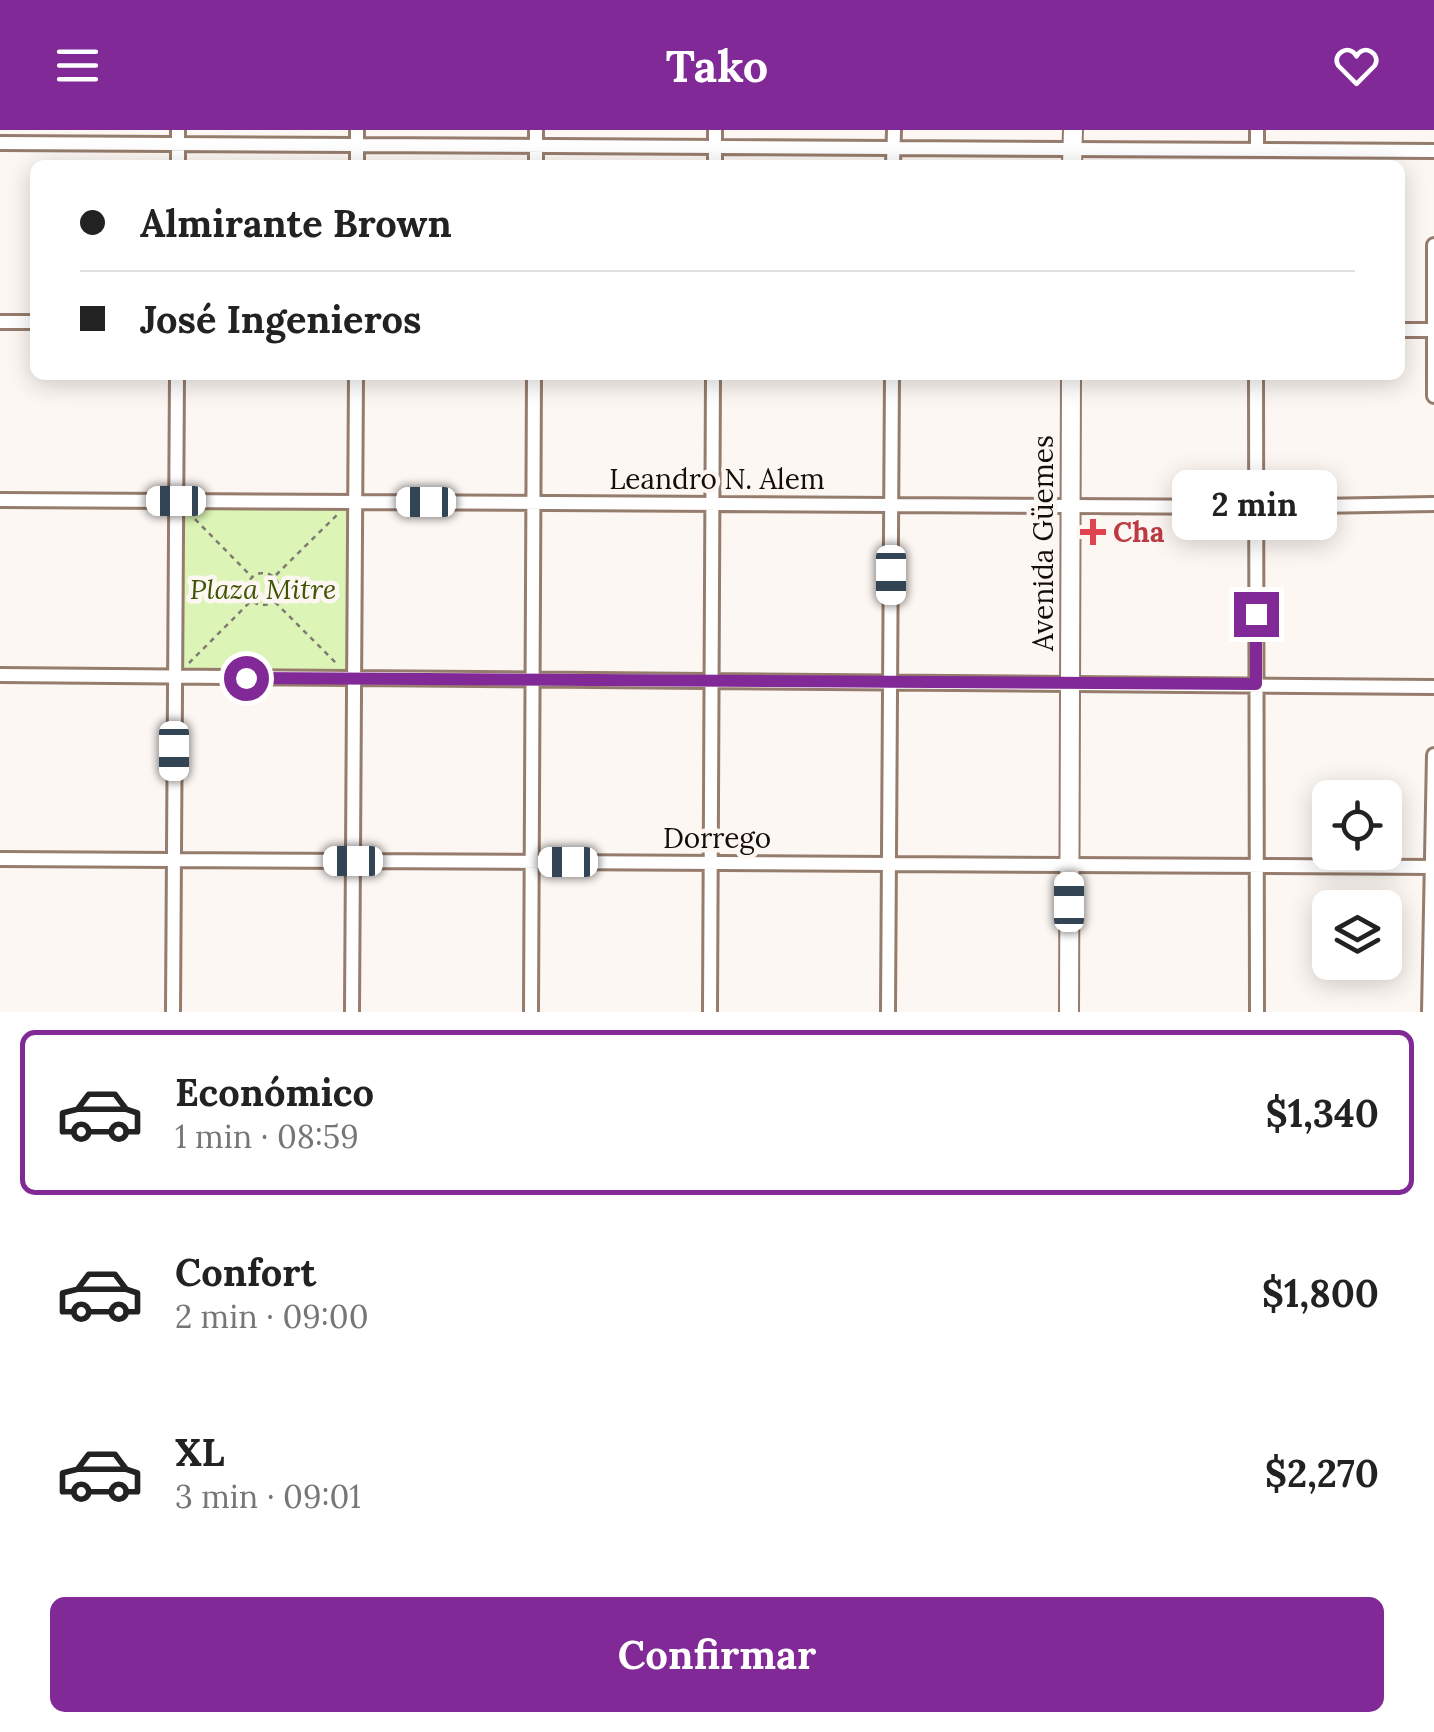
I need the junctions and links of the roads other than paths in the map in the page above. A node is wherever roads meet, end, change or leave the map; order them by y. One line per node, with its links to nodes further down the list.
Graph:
1 (357, 130): 8 (street)
2 (536, 130): 9 (street)
3 (715, 130): 10 (street)
4 (894, 130): 11 (street)
5 (1257, 130): 13 (street)
6 (178, 137): 7 (street); 8 (street)
7 (0, 143)
8 (357, 145): 9 (street); 15 (street)
9 (536, 146): 10 (street); 16 (street)
10 (715, 147): 11 (street); 17 (street)
11 (894, 148): 12 (street); 18 (street)
12 (1073, 148): 13 (street)
13 (1257, 150): 14 (street)
14 (1434, 151)
15 (357, 160)
16 (536, 160)
17 (715, 160)
18 (894, 160)
19 (1434, 245): 23 (street)
20 (0, 322): 21 (street)
21 (30, 322)
22 (1405, 330): 23 (street)
23 (1434, 330): 31 (street)
24 (177, 380): 33 (street)
25 (356, 380): 35 (street)
26 (534, 380): 34 (street)
27 (714, 380): 36 (street)
28 (892, 380): 38 (street)
29 (1071, 380): 39 (main road, Avenida Güemes)
30 (1256, 380): 40 (street)
31 (1434, 396)
32 (0, 500): 33 (street, Leandro N. Alem)
33 (176, 501): 35 (street, Leandro N. Alem); 42 (street)
34 (534, 503): 35 (street, Leandro N. Alem); 36 (street, Leandro N. Alem); 44 (street)
35 (350, 504): 43 (street)
36 (713, 504): 38 (street, Leandro N. Alem); 45 (street)
37 (1434, 504): 40 (street, Leandro N. Alem)
38 (892, 505): 39 (street, Leandro N. Alem); 46 (street)
39 (1070, 506): 40 (street, Leandro N. Alem); 47 (main road, Avenida Güemes)
40 (1256, 507): 48 (street)
41 (0, 674): 42 (street)
42 (177, 676): 43 (street); 52 (street)
43 (350, 676): 44 (street); 53 (street)
44 (533, 680): 45 (street); 54 (street)
45 (711, 680): 46 (street); 55 (street)
46 (890, 680): 47 (street); 56 (street)
47 (1070, 682): 48 (street); 57 (main road, Avenida Güemes)
48 (1256, 684): 49 (street); 58 (street)
49 (1434, 687)
50 (1434, 755): 59 (street)
51 (0, 859): 52 (street, Dorrego)
52 (174, 860): 53 (street, Dorrego); 60 (street)
53 (353, 861): 54 (street, Dorrego); 61 (street)
54 (532, 862): 55 (street, Dorrego); 62 (street)
55 (710, 863): 56 (street, Dorrego); 63 (street)
56 (889, 864): 57 (street, Dorrego); 64 (street)
57 (1069, 865): 58 (street, Dorrego); 65 (main road, Avenida Güemes)
58 (1257, 866): 59 (street, Dorrego); 66 (street)
59 (1432, 867): 67 (street)
60 (173, 1012)
61 (352, 1012)
62 (531, 1012)
63 (710, 1012)
64 (888, 1012)
65 (1069, 1012)
66 (1257, 1012)
67 (1430, 1012)

